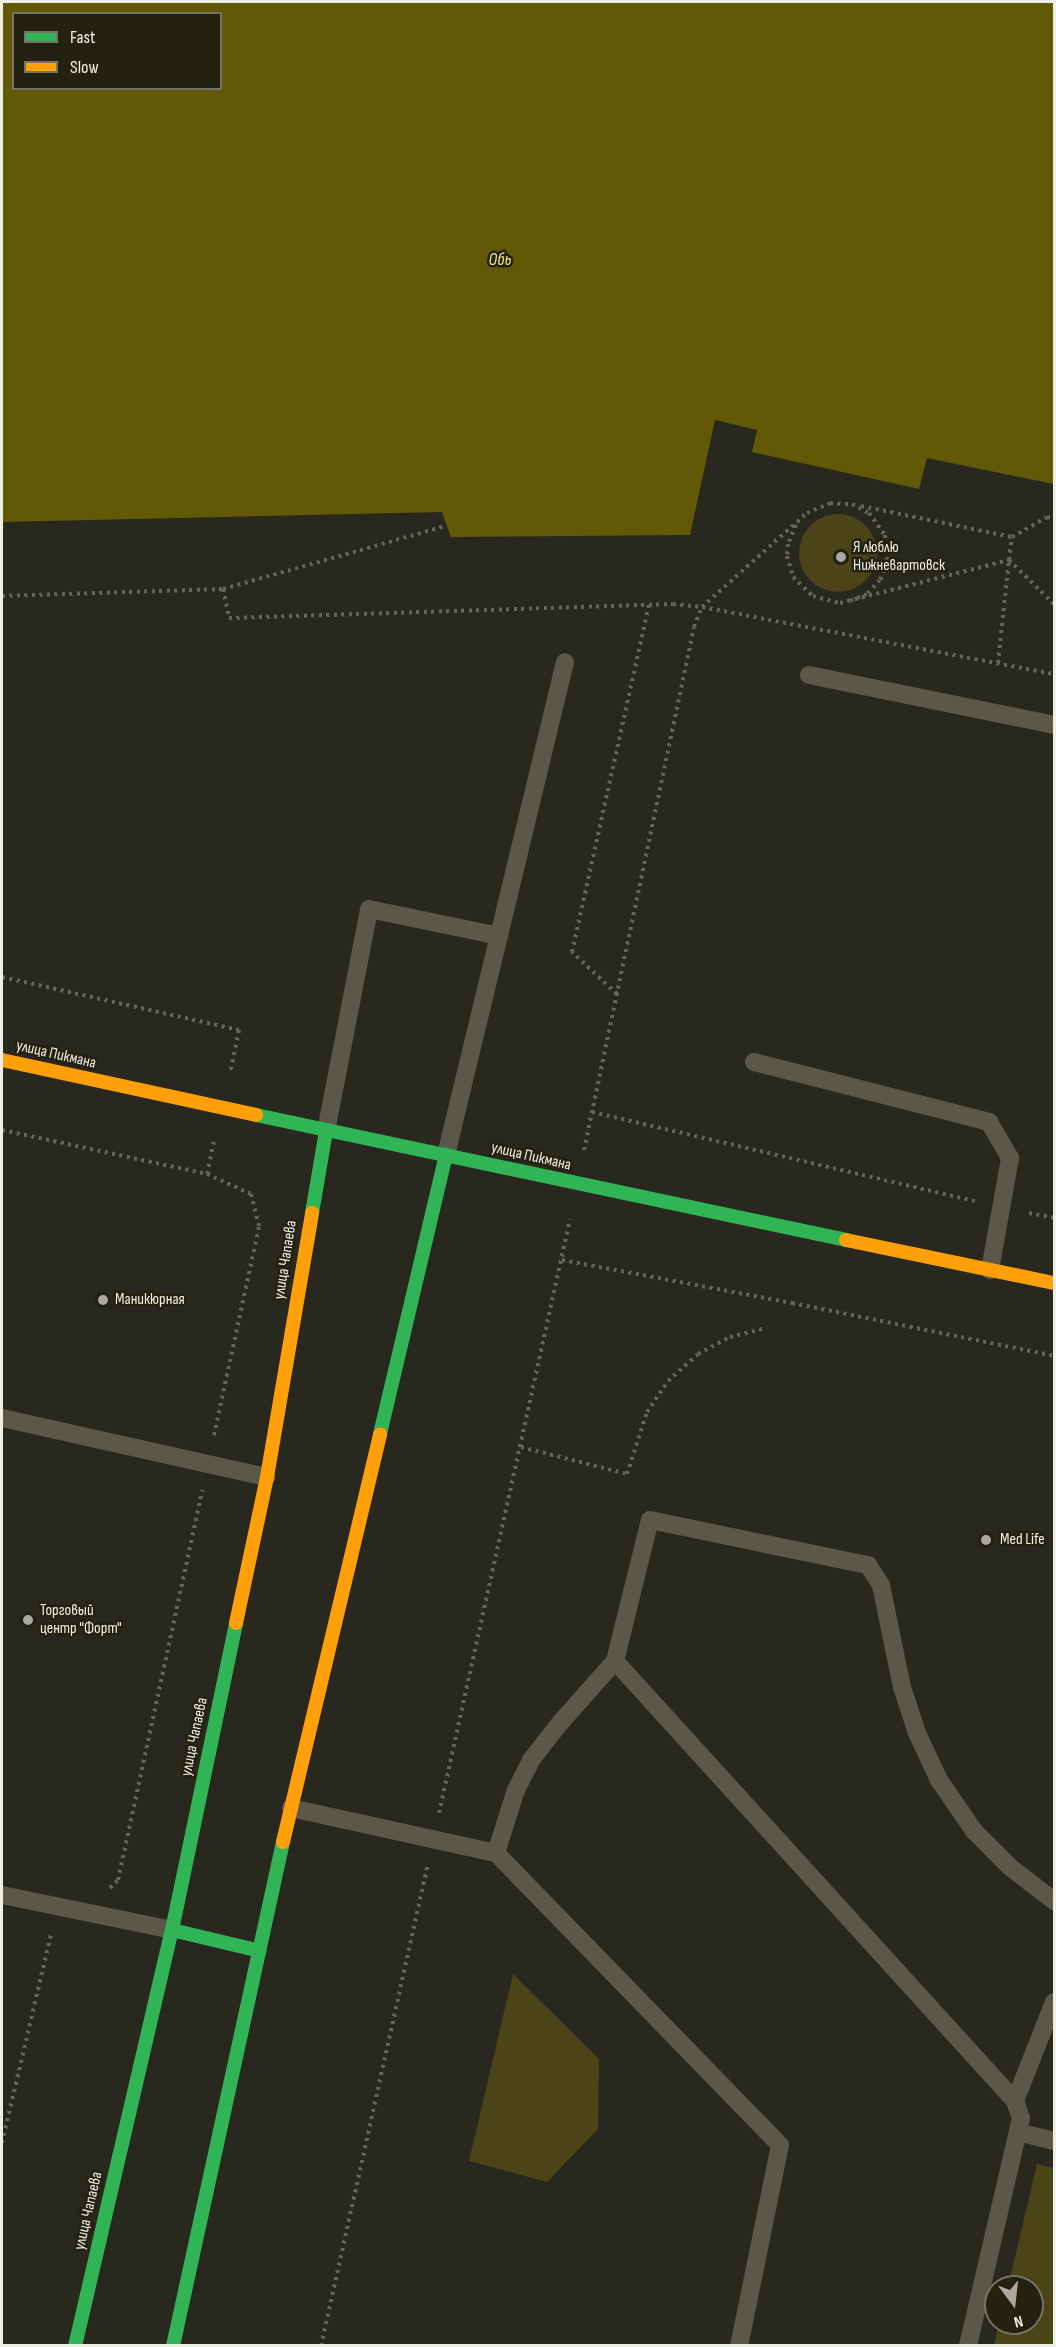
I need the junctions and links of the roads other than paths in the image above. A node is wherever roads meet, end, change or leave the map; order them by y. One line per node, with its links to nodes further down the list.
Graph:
1 (565, 662): 4 (lane)
2 (809, 675): 3 (lane)
3 (1054, 724)
4 (499, 936): 7 (lane); 8 (lane)
5 (2, 1060): 7 (street, улица Пикмана)
6 (753, 1062): 9 (lane)
7 (326, 1131): 8 (street, улица Пикмана); 12 (street, улица Чапаева)
8 (446, 1155): 9 (street, улица Пикмана); 14 (street)
9 (990, 1270): 10 (street, улица Пикмана)
10 (1054, 1283)
11 (2, 1418): 12 (lane)
12 (267, 1477): 18 (street, улица Чапаева)
13 (615, 1661): 15 (lane); 17 (lane); 21 (lane)
14 (291, 1808): 15 (lane); 19 (street)
15 (496, 1853): 26 (lane)
16 (2, 1895): 18 (lane)
17 (1054, 1901)
18 (172, 1930): 19 (street); 24 (street, улица Чапаева)
19 (260, 1951): 25 (street)
20 (1054, 2002): 21 (lane)
21 (1015, 2101): 22 (lane)
22 (1018, 2132): 23 (lane); 27 (lane)
23 (1054, 2141)
24 (75, 2346)
25 (173, 2346)
26 (739, 2346)
27 (968, 2346)

